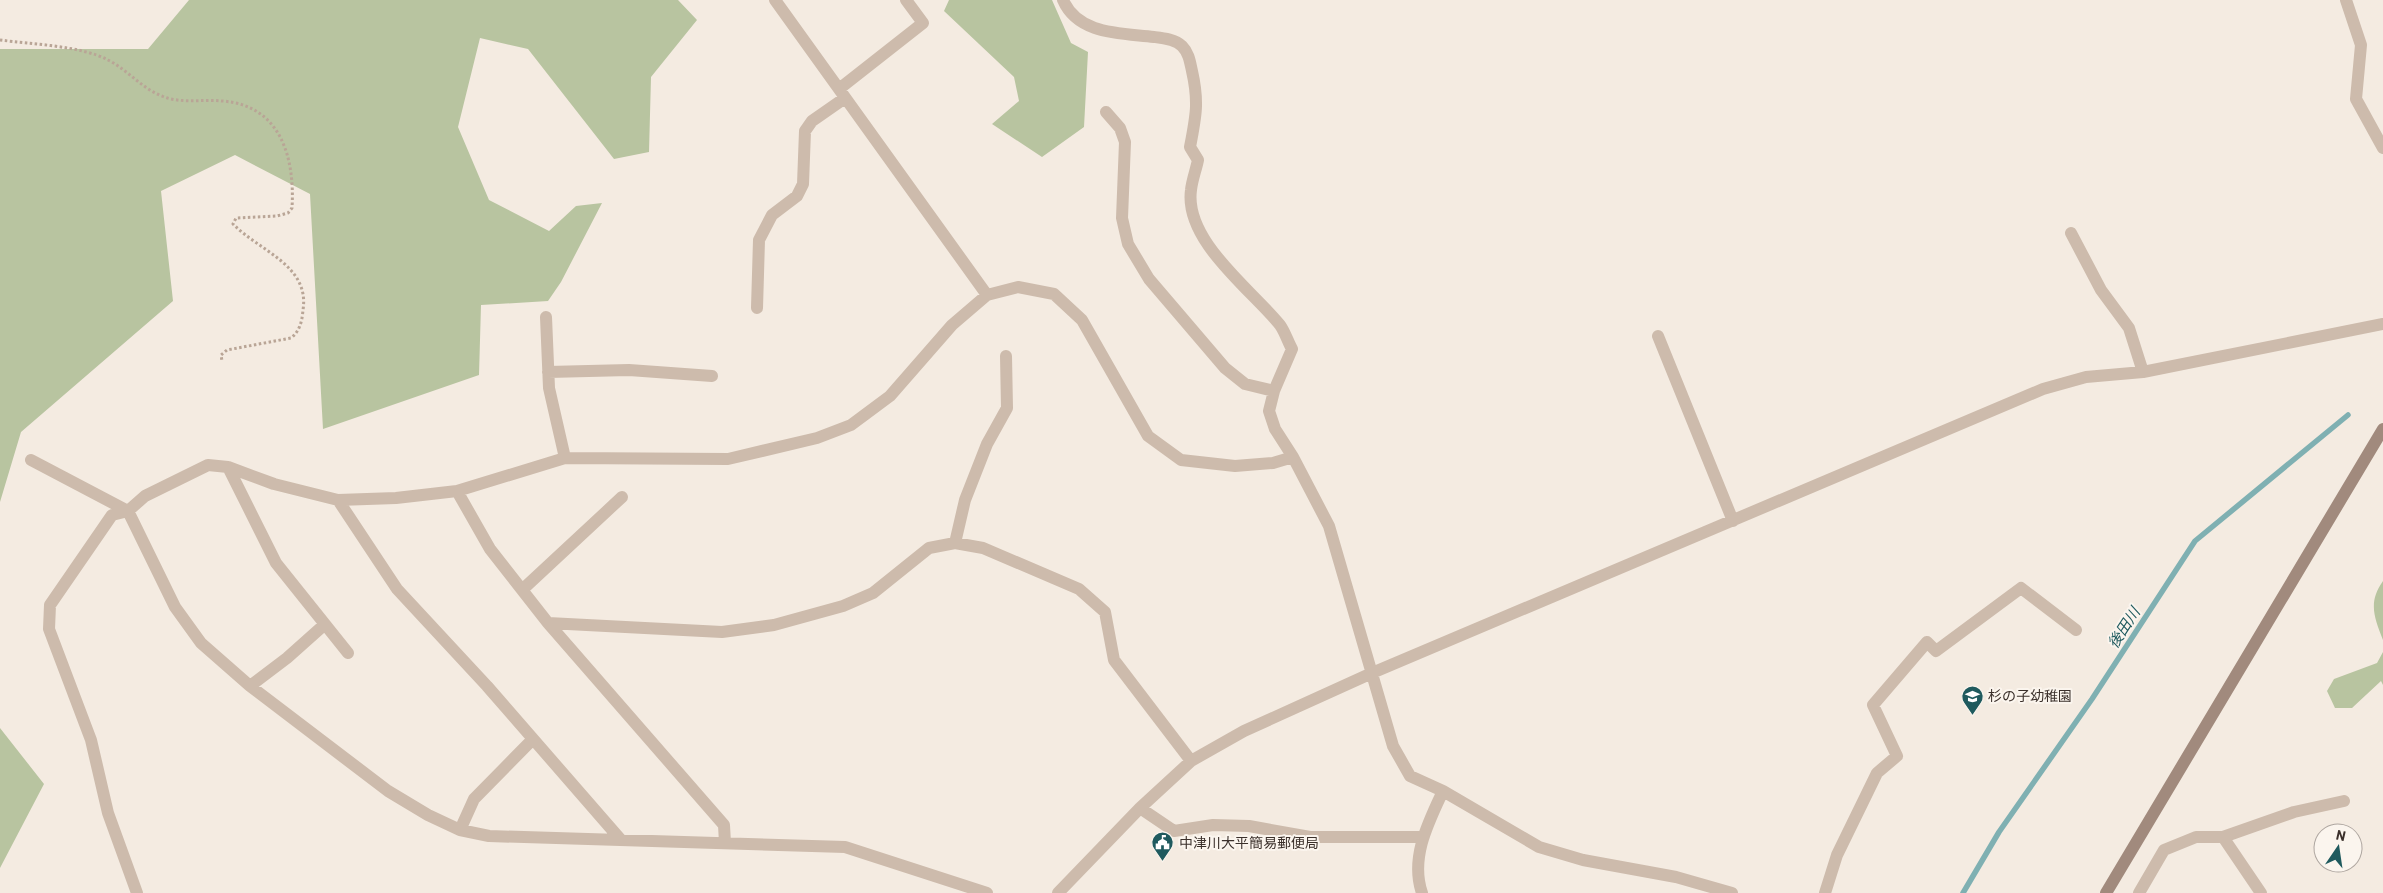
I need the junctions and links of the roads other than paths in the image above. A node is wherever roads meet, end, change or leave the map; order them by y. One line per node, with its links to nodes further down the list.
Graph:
1 (775, 0): 5 (street)
2 (906, 0): 5 (street)
3 (1063, 0): 18 (street)
4 (2346, 0): 7 (street)
5 (842, 93): 9 (street); 10 (street)
6 (1106, 112): 18 (street)
7 (2383, 148)
8 (2071, 233): 16 (street)
9 (987, 295): 20 (street); 21 (street)
10 (757, 308)
11 (546, 317): 15 (street)
12 (2383, 324): 16 (street)
13 (1658, 336): 28 (street)
14 (1006, 356): 29 (street)
15 (548, 372): 17 (street); 21 (street)
16 (2143, 372): 28 (street)
17 (712, 376)
18 (1274, 390): 20 (street)
19 (2383, 429): 53 (street)
20 (1293, 457): 35 (street)
21 (565, 458): 24 (street)
22 (31, 460): 27 (street)
23 (228, 467): 26 (street); 27 (street); 32 (street)
24 (457, 491): 26 (street); 30 (street)
25 (622, 497): 30 (street)
26 (338, 500): 37 (street)
27 (128, 511): 36 (street); 47 (street)
28 (1734, 521): 35 (street)
29 (955, 543): 31 (street); 38 (street)
30 (522, 590): 31 (street)
31 (548, 623): 46 (street)
32 (324, 625): 34 (street); 36 (street)
33 (2076, 630): 52 (street)
34 (348, 653)
35 (1372, 673): 38 (street); 39 (street)
36 (250, 686): 42 (street)
37 (533, 739): 42 (street); 45 (street)
38 (1191, 761): 41 (street)
39 (1443, 791): 43 (street); 51 (street)
40 (2344, 801): 44 (street)
41 (1140, 808): 43 (street); 49 (street)
42 (460, 830): 45 (street)
43 (1422, 837): 50 (street)
44 (2223, 837): 54 (street); 55 (street)
45 (621, 840): 46 (street)
46 (725, 843): 48 (street)
47 (137, 893)
48 (987, 893)
49 (1058, 893)
50 (1422, 893)
51 (1732, 893)
52 (1825, 893)
53 (2106, 893)
54 (2139, 893)
55 (2261, 893)

